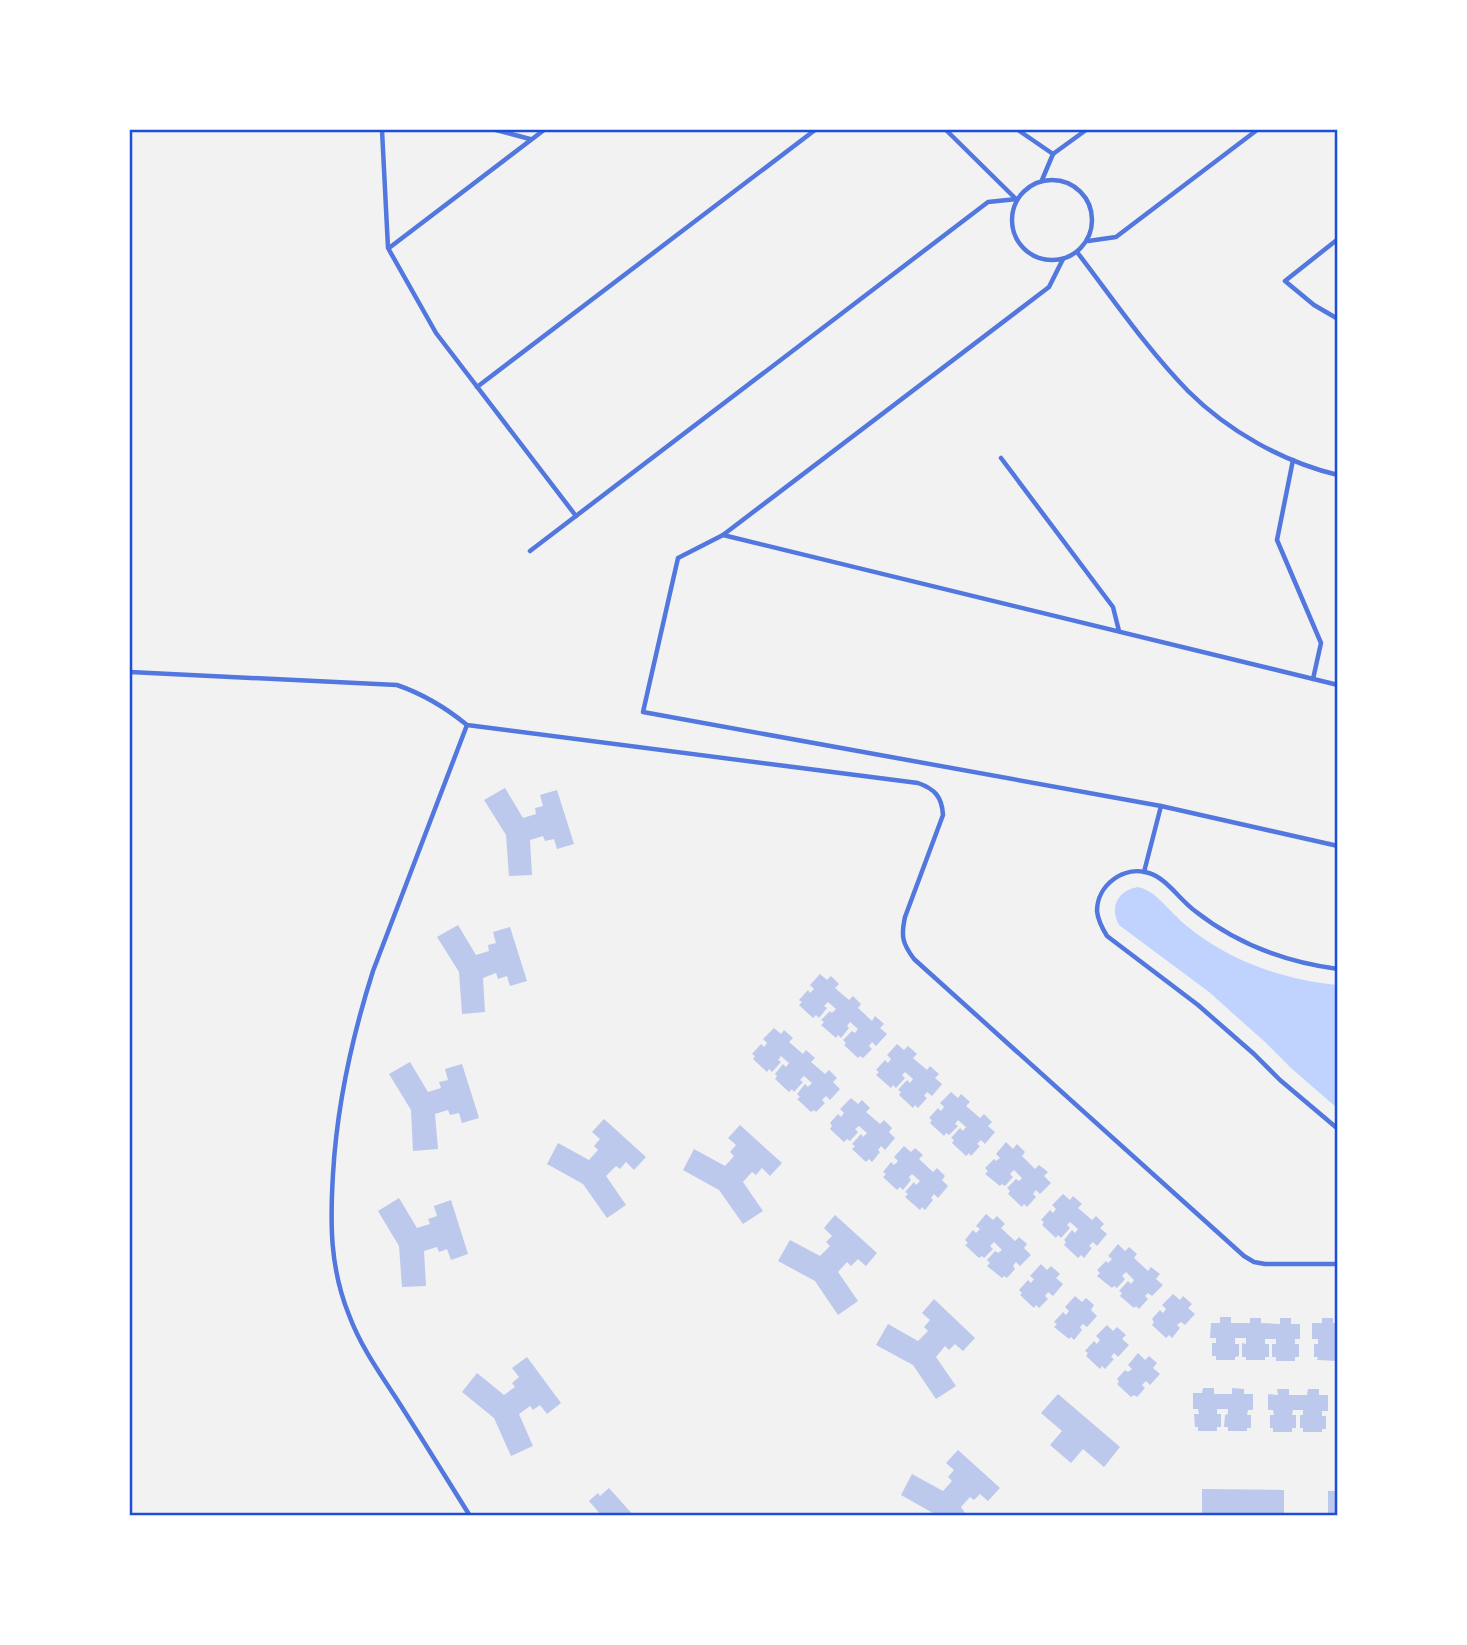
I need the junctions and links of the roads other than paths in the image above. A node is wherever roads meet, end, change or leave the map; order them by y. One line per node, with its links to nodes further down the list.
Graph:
1 (383, 130): 15 (lane)
2 (496, 130): 9 (lane)
3 (544, 130): 9 (lane)
4 (815, 130): 19 (lane)
5 (946, 130): 12 (lane)
6 (1018, 130): 10 (lane)
7 (1086, 130): 10 (lane)
8 (1257, 130): 14 (lane)
9 (531, 140): 15 (lane)
10 (1053, 154): 11 (lane)
11 (1042, 180): 12 (lane); 14 (lane)
12 (1017, 199): 17 (lane); 23 (lane)
13 (1338, 239): 18 (lane)
14 (1087, 241): 16 (lane)
15 (388, 248): 19 (lane)
16 (1077, 252): 17 (lane); 21 (lane)
17 (1063, 259): 24 (lane)
18 (1338, 319)
19 (477, 387): 23 (lane)
20 (1002, 458): 26 (lane)
21 (1293, 460): 22 (lane); 28 (lane)
22 (1338, 475)
23 (576, 516): 25 (lane)
24 (723, 535): 26 (lane); 31 (lane)
25 (530, 551)
26 (1120, 631): 28 (lane)
27 (130, 672): 30 (lane)
28 (1313, 679): 29 (lane)
29 (1338, 685)
30 (467, 724): 36 (lane); 37 (lane)
31 (1161, 806): 32 (lane); 33 (lane)
32 (1338, 846)
33 (1144, 872): 34 (lane); 35 (lane)
34 (1338, 969)
35 (1338, 1129)
36 (1338, 1264)
37 (470, 1516)

